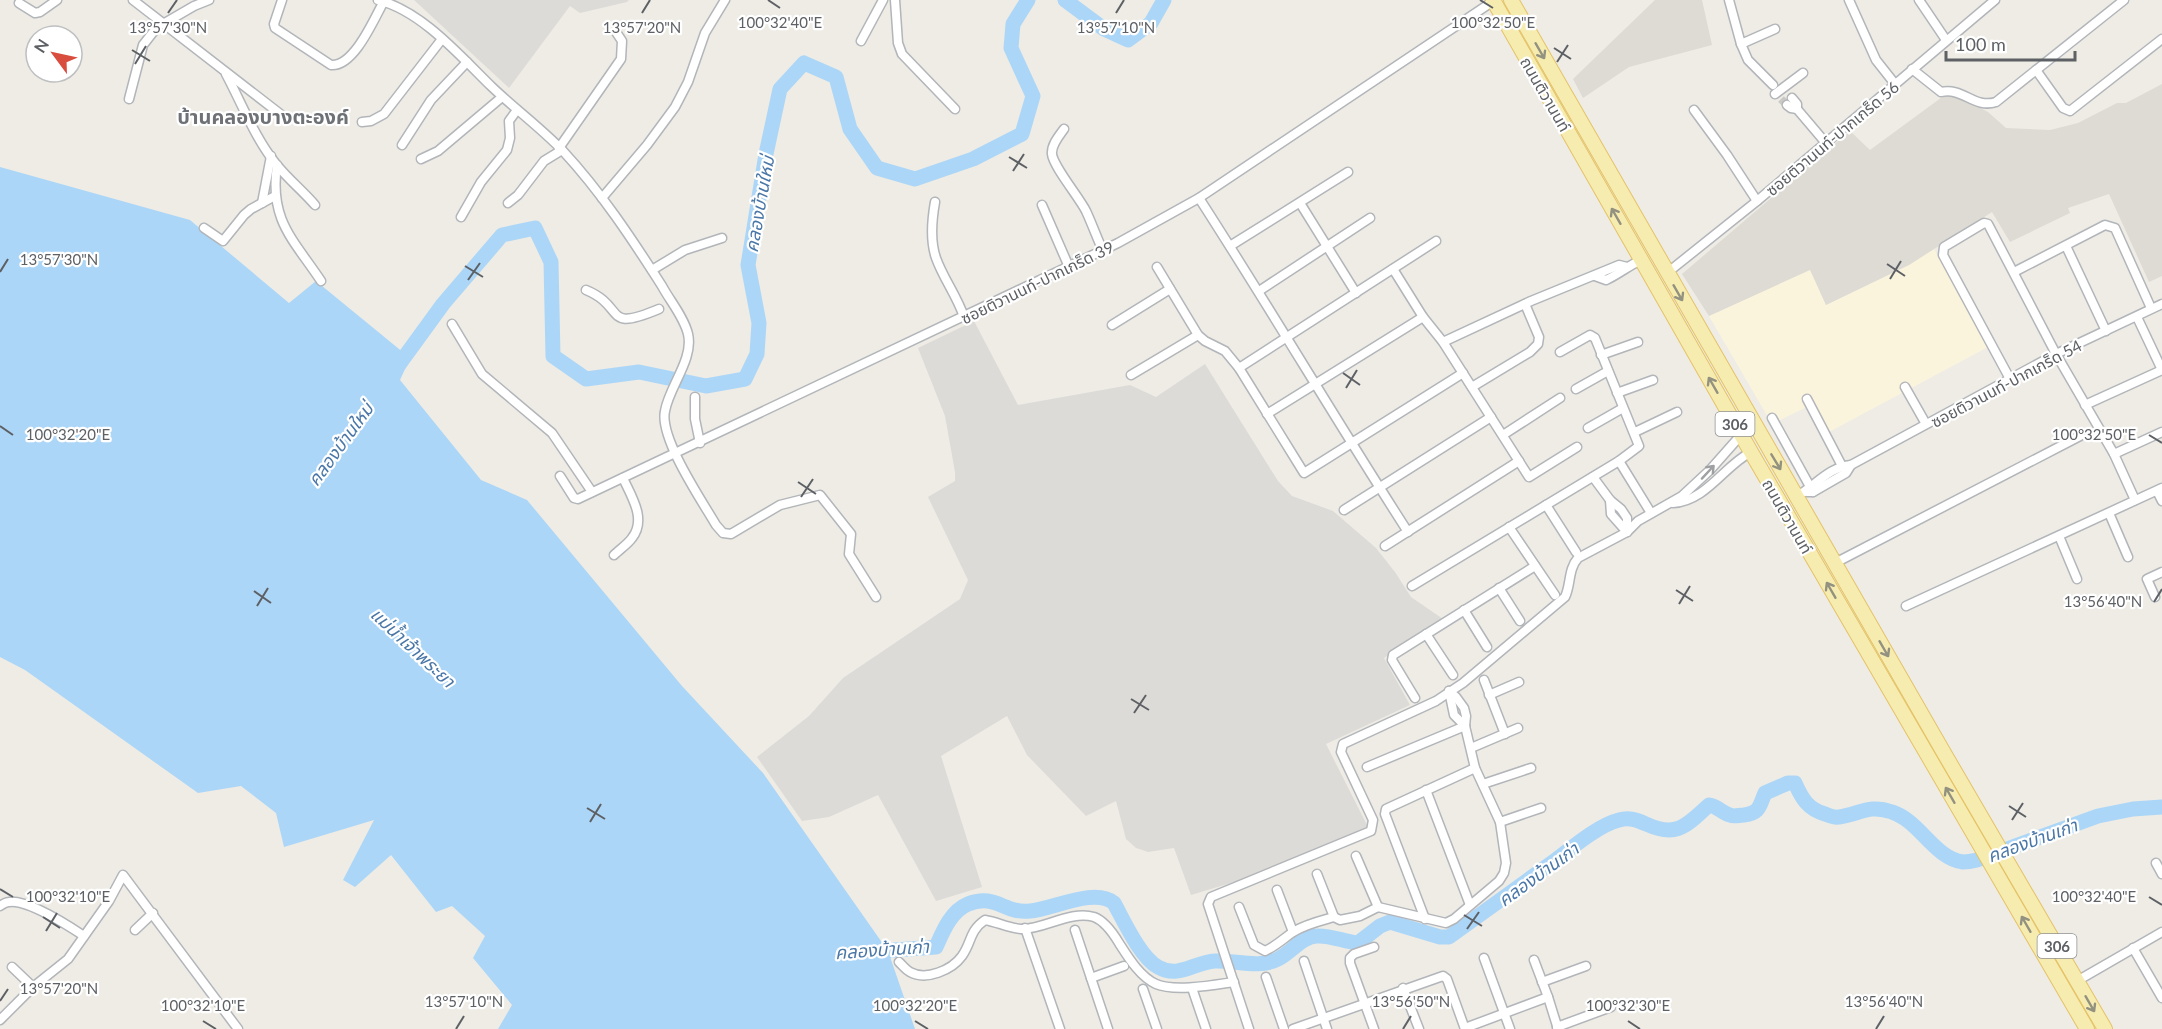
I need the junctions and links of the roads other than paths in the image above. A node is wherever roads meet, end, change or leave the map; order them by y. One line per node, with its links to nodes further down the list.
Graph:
1 (57, 0): 16 (street)
2 (133, 0): 17 (street)
3 (209, 0): 17 (street)
4 (282, 0): 15 (street)
5 (725, 0): 48 (street)
6 (883, 0): 23 (street)
7 (895, 0): 35 (street)
8 (1494, 0): 49 (street, ซอยติวานนท์-ปากเกร็ด 39); 66 (main road, ถนนติวานนท์ / 306, one-way to 8)
9 (1511, 0): 72 (main road, ถนนติวานนท์ / 306, one-way to 72)
10 (1729, 0): 24 (street)
11 (1849, 0): 30 (street)
12 (1919, 0): 22 (street)
13 (1995, 0): 22 (street, ซอยติวานนท์-ปากเกร็ด 56)
14 (2124, 0): 27 (street)
15 (381, 1): 20 (street)
16 (19, 3)
17 (162, 23): 28 (street); 33 (street)
18 (1775, 29): 24 (street)
19 (616, 32): 42 (street)
20 (442, 39): 25 (street); 38 (street)
21 (2162, 39): 27 (street)
22 (1946, 40): 26 (street, ซอยติวานนท์-ปากเกร็ด 56)
23 (861, 41)
24 (1741, 44): 31 (street)
25 (467, 62): 32 (street); 41 (street)
26 (1912, 69): 27 (street); 30 (street, ซอยติวานนท์-ปากเกร็ด 56)
27 (2036, 70)
28 (225, 71): 37 (street); 43 (street)
29 (1803, 73): 31 (street)
30 (1894, 84): 40 (street, ซอยติวานนท์-ปากเกร็ด 56)
31 (1782, 95): 40 (street)
32 (502, 97): 34 (street); 44 (street)
33 (129, 99)
34 (517, 110): 42 (street); 57 (street)
35 (955, 110)
36 (1694, 110): 50 (street)
37 (288, 120)
38 (362, 122)
39 (1064, 129): 65 (street)
40 (1825, 142): 50 (street, ซอยติวานนท์-ปากเกร็ด 56)
41 (402, 145)
42 (561, 149): 48 (street); 53 (street)
43 (271, 156): 45 (street); 52 (street)
44 (421, 159)
45 (277, 165): 47 (street); 55 (street)
46 (1348, 172): 54 (street)
47 (275, 196): 52 (street); 73 (street)
48 (602, 198): 70 (street)
49 (1199, 198): 62 (street); 65 (street, ซอยติวานนท์-ปากเกร็ด 39)
50 (1757, 201): 72 (street, ซอยติวานนท์-ปากเกร็ด 56)
51 (935, 202): 84 (street)
52 (262, 203): 59 (street)
53 (508, 203)
54 (1300, 203): 62 (street); 63 (street)
55 (315, 205)
56 (1042, 205): 67 (street)
57 (460, 217)
58 (1370, 218): 63 (street)
59 (204, 228)
60 (722, 238): 70 (street)
61 (1436, 241): 69 (street)
62 (1230, 246): 76 (street)
63 (1327, 246): 76 (street); 77 (street)
64 (2066, 246): 71 (street); 81 (street); 87 (street)
65 (1103, 251): 67 (street, ซอยติวานนท์-ปากเกร็ด 39)
66 (1641, 260): 78 (street); 121 (main road, ถนนติวานนท์ / 306, one-way to 66)
67 (1069, 267): 84 (street, ซอยติวานนท์-ปากเกร็ด 39)
68 (1157, 267): 74 (street)
69 (1393, 269): 77 (street); 82 (street)
70 (652, 270): 80 (street)
71 (2014, 272): 94 (street); 100 (street)
72 (1667, 273): 137 (main road, ถนนติวานนท์ / 306, one-way to 137)
73 (321, 281)
74 (1170, 289): 86 (street); 88 (street)
75 (586, 290): 80 (street)
76 (1259, 291): 89 (street)
77 (1356, 293): 89 (street)
78 (1525, 304): 90 (street); 103 (street)
79 (2162, 304): 81 (street, ซอยติวานนท์-ปากเกร็ด 54)
80 (664, 305): 127 (street)
81 (2151, 308): 83 (street, ซอยติวานนท์-ปากเกร็ด 54)
82 (1423, 316): 90 (street); 102 (street)
83 (2137, 316): 87 (street, ซอยติวานนท์-ปากเกร็ด 54); 96 (street)
84 (964, 317): 123 (street, ซอยติวานนท์-ปากเกร็ด 39)
85 (452, 324): 138 (street)
86 (1112, 325)
87 (2106, 331): 94 (street, ซอยติวานนท์-ปากเกร็ด 54)
88 (1198, 335): 95 (street); 99 (street)
89 (1287, 337): 95 (street); 102 (street)
90 (1443, 342): 98 (street)
91 (1638, 342): 93 (street)
92 (1560, 352): 93 (street)
93 (1601, 354): 97 (street)
94 (2056, 354): 100 (street, ซอยติวานนท์-ปากเกร็ด 54); 110 (street)
95 (1239, 368): 113 (street)
96 (2162, 370): 110 (street)
97 (1608, 371): 105 (street); 106 (street)
98 (1463, 373): 103 (street); 124 (street)
99 (1131, 375)
100 (2010, 379): 116 (street, ซอยติวานนท์-ปากเกร็ด 54)
101 (1653, 380): 106 (street)
102 (1314, 385): 113 (street); 124 (street)
103 (1472, 387): 114 (street)
104 (1905, 387): 116 (street)
105 (1576, 389)
106 (1617, 393): 111 (street)
107 (695, 398): 123 (street)
108 (1560, 398): 120 (street)
109 (1806, 399): 131 (street)
110 (2085, 405): 128 (street)
111 (1623, 408): 117 (street); 118 (street)
112 (1677, 412): 118 (street)
113 (1267, 414): 124 (street)
114 (1491, 417): 120 (street); 135 (street)
115 (1772, 418): 137 (street)
116 (1926, 424): 131 (street, ซอยติวานนท์-ปากเกร็ด 54)
117 (1588, 428)
118 (1635, 432): 130 (street)
119 (2162, 432): 128 (street)
120 (1503, 435): 129 (street)
121 (1742, 435): 126 (main road, ถนนติวานนท์ / 306); 141 (street, one-way to 121)
122 (2080, 436): 154 (street)
123 (700, 443): 127 (street, ซอยติวานนท์-ปากเกร็ด 39)
124 (1351, 444): 135 (street)
125 (1577, 447): 129 (street)
126 (1751, 452): 141 (street); 166 (main road, ถนนติวานนท์ / 306, one-way to 126)
127 (675, 454): 134 (street, ซอยติวานนท์-ปากเกร็ด 39); 161 (street)
128 (2114, 454): 139 (street)
129 (1519, 461): 147 (street)
130 (1619, 461): 133 (street); 144 (street)
131 (1847, 465): 137 (street, ซอยติวานนท์-ปากเกร็ด 54)
132 (560, 476): 138 (street)
133 (1593, 477): 142 (street); 148 (street)
134 (623, 478): 138 (street, ซอยติวานนท์-ปากเกร็ด 39); 152 (street)
135 (1379, 488): 143 (street); 147 (street)
136 (2160, 490): 139 (street); 140 (street)
137 (1806, 491): 154 (main road, ถนนติวานนท์ / 306)
138 (592, 492)
139 (2135, 500): 145 (street)
140 (2162, 501)
141 (1670, 503): 144 (street)
142 (1546, 505): 146 (street); 151 (street)
143 (1344, 510)
144 (1652, 513): 148 (street)
145 (2109, 513): 149 (street); 153 (street)
146 (1509, 527): 155 (street); 158 (street)
147 (1408, 532): 150 (street)
148 (1626, 532): 173 (street)
149 (2059, 536): 157 (street); 164 (street)
150 (1385, 546)
151 (1576, 552)
152 (614, 555)
153 (2128, 556)
154 (1835, 563): 163 (main road, ถนนติวานนท์ / 306)
155 (1535, 566): 159 (street); 160 (street)
156 (2162, 572): 162 (street)
157 (2077, 579)
158 (1412, 586)
159 (1499, 588): 165 (street); 167 (street)
160 (1555, 595)
161 (876, 597)
162 (2154, 597)
163 (1858, 604): 166 (main road); 217 (main road, ถนนติวานนท์ / 306, one-way to 217)
164 (1906, 606)
165 (1464, 610): 168 (street); 169 (street)
166 (1844, 612): 244 (main road, ถนนติวานนท์ / 306, one-way to 166)
167 (1520, 621)
168 (1426, 634): 170 (street); 175 (street)
169 (1487, 647)
170 (1453, 675)
171 (1484, 680): 174 (street)
172 (1519, 682): 174 (street)
173 (1449, 691): 176 (street); 216 (street)
174 (1490, 695): 178 (street)
175 (1415, 698)
176 (1465, 726): 179 (street); 180 (street)
177 (1518, 728): 178 (street)
178 (1505, 734): 179 (street)
179 (1471, 748): 181 (street)
180 (1367, 767)
181 (1475, 768): 183 (street); 184 (street)
182 (1531, 768): 183 (street)
183 (1483, 784): 186 (street)
184 (1426, 790): 192 (street); 198 (street)
185 (1541, 808): 186 (street)
186 (1500, 822): 192 (street)
187 (1356, 856): 195 (street)
188 (2156, 863): 190 (street)
189 (1317, 874): 197 (street)
190 (2162, 874)
191 (1277, 890): 202 (street)
192 (1470, 905): 198 (street)
193 (0, 906): 204 (street)
194 (1239, 907): 202 (street)
195 (1378, 907): 197 (street); 198 (street)
196 (153, 914): 200 (street); 204 (street); 232 (street)
197 (1334, 917): 202 (street)
198 (1425, 919)
199 (1025, 928): 210 (street); 220 (street); 233 (street)
200 (135, 930)
201 (1075, 930): 215 (street)
202 (1293, 932)
203 (2162, 932): 206 (street)
204 (84, 936): 219 (street)
205 (1374, 947): 225 (street)
206 (2133, 948): 217 (street); 224 (street)
207 (1484, 958): 227 (street)
208 (1534, 960): 218 (street)
209 (1304, 961): 228 (street)
210 (899, 962)
211 (1124, 966): 215 (street)
212 (1587, 966): 218 (street)
213 (12, 967): 219 (street)
214 (1266, 977): 238 (street)
215 (1091, 978): 234 (street)
216 (1233, 980): 220 (street); 237 (street)
217 (2077, 981): 245 (main road, ถนนติวานนท์ / 306, one-way to 245)
218 (1542, 982): 223 (street)
219 (33, 987): 229 (street)
220 (1192, 988): 236 (street)
221 (1403, 988): 225 (street); 230 (street); 242 (street)
222 (1143, 989): 235 (street)
223 (1548, 997): 227 (street); 231 (street)
224 (2162, 998)
225 (1364, 1003): 228 (street); 241 (street)
226 (1611, 1007): 231 (street)
227 (1504, 1013): 230 (street); 243 (street)
228 (1323, 1018): 239 (street); 240 (street)
229 (0, 1020)
230 (1465, 1028)
231 (1557, 1028)
232 (238, 1029)
233 (1060, 1029)
234 (1108, 1029)
235 (1157, 1029)
236 (1206, 1029)
237 (1249, 1029)
238 (1284, 1029)
239 (1293, 1029)
240 (1327, 1029)
241 (1374, 1029)
242 (1419, 1029)
243 (1510, 1029)
244 (2087, 1029)
245 (2105, 1029)

